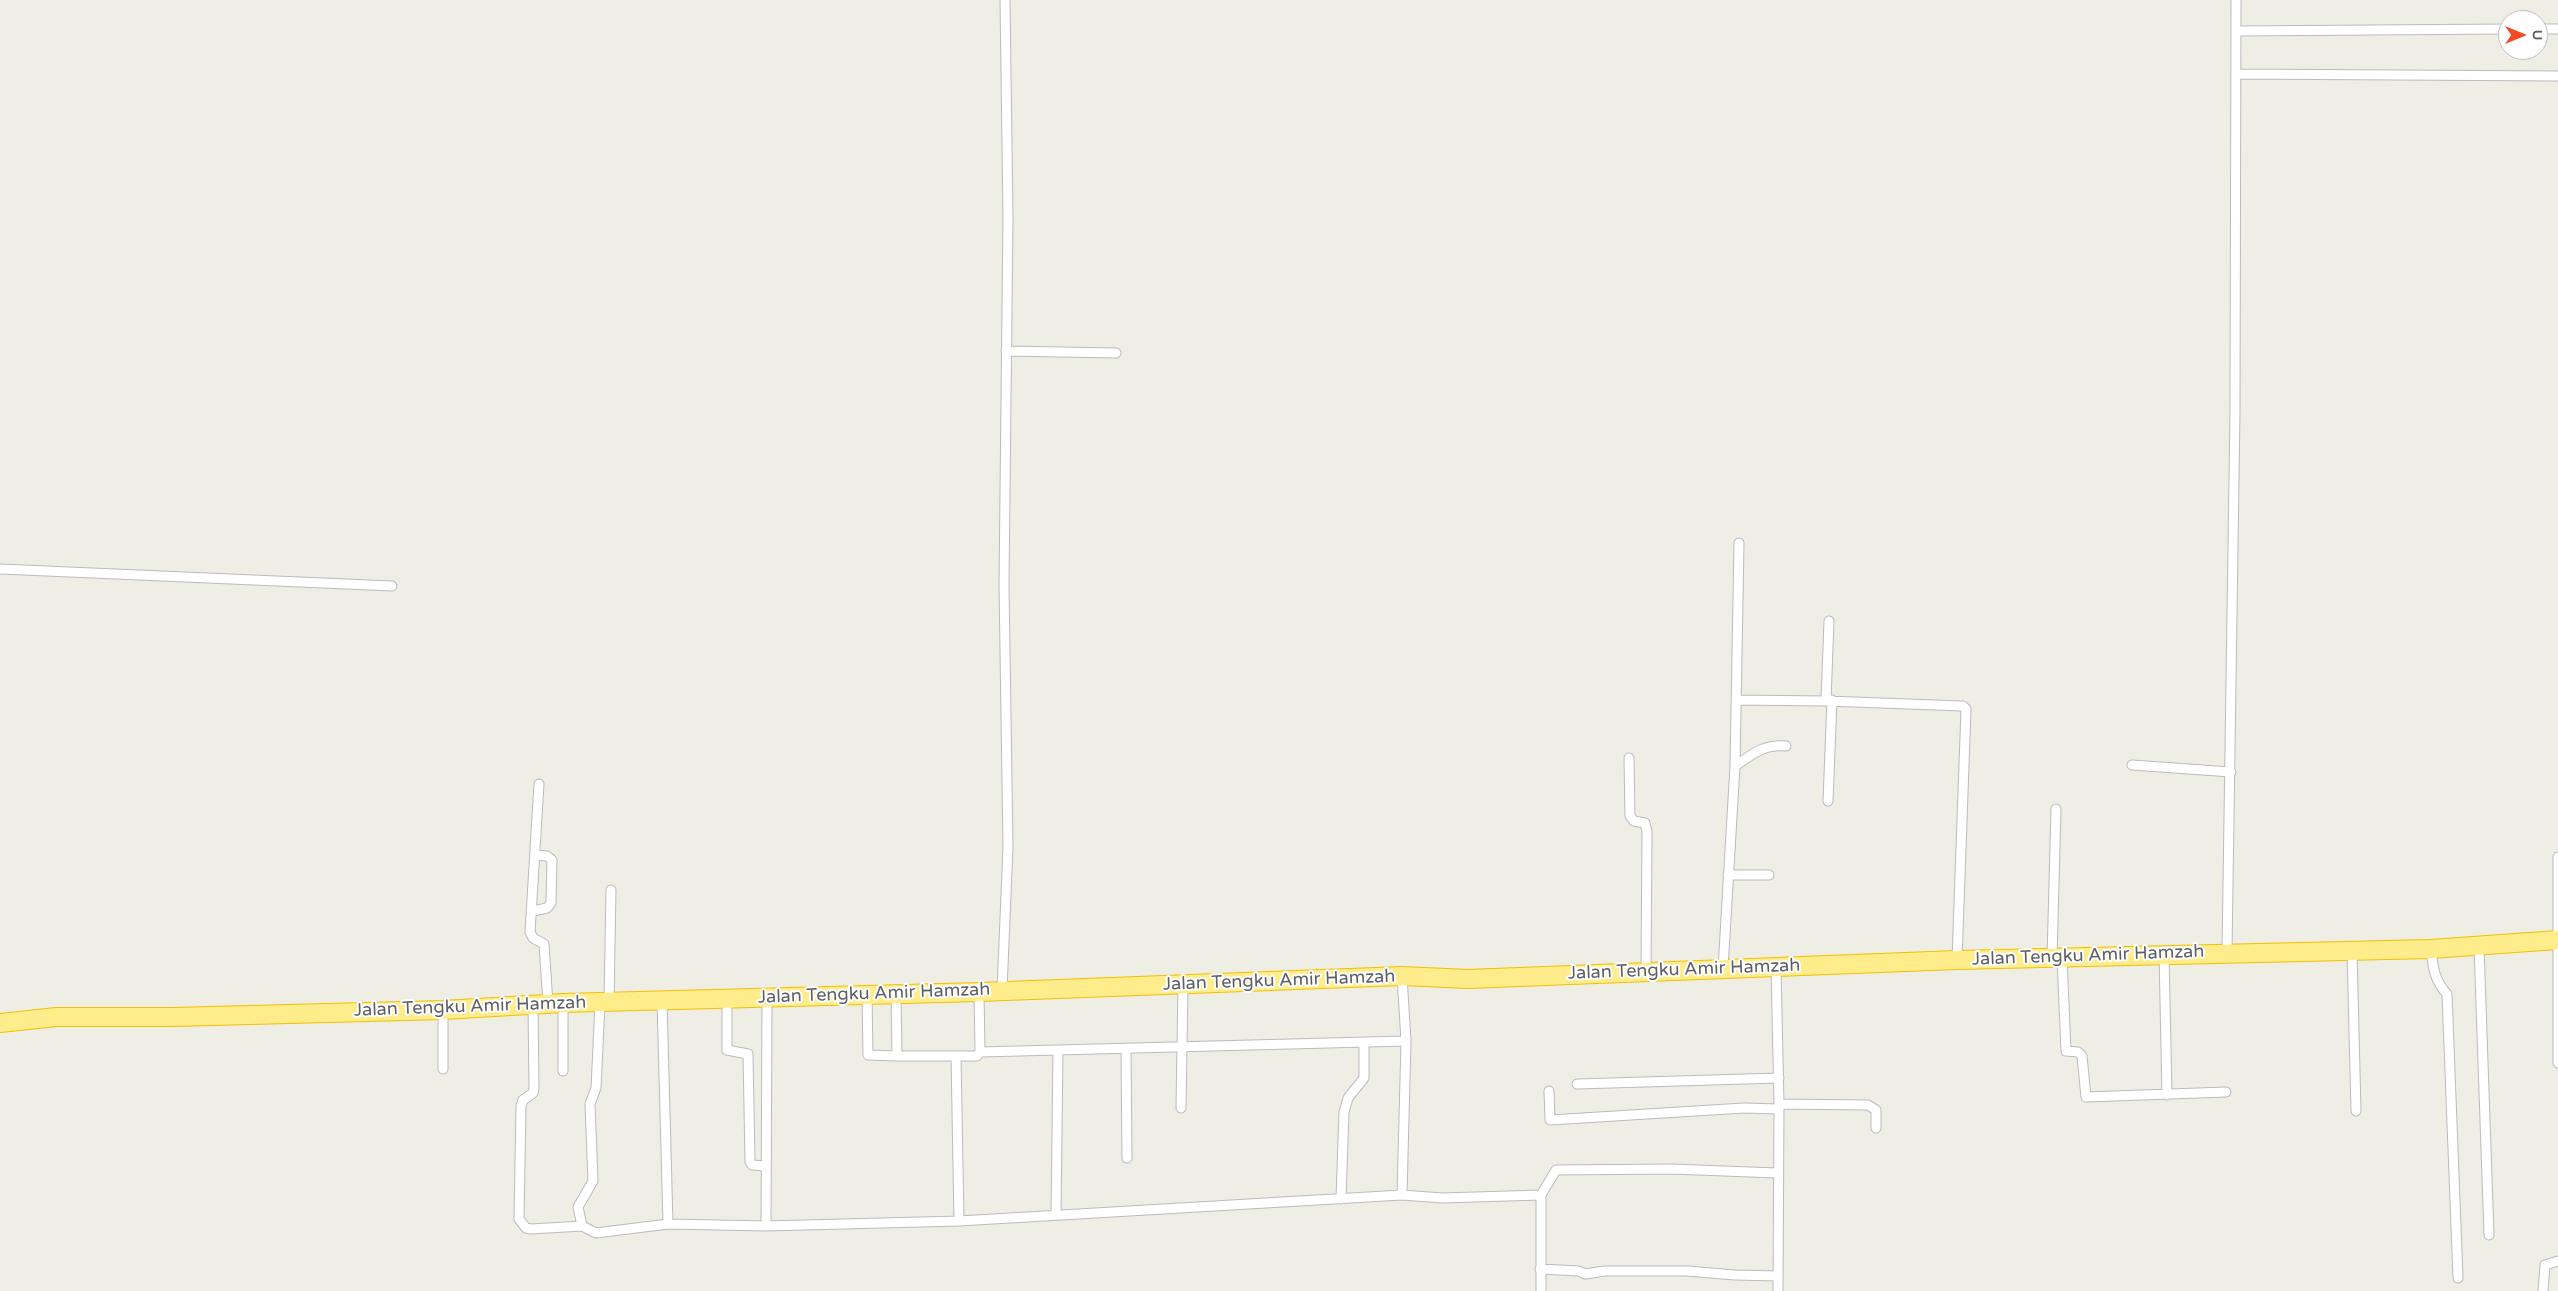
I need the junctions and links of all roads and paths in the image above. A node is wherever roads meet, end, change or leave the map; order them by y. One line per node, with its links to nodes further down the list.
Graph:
1 (1005, 0): 7 (street)
2 (2236, 0): 4 (street)
3 (2498, 29): 4 (street)
4 (2237, 31): 5 (street)
5 (2237, 74): 6 (street); 19 (street)
6 (2558, 76)
7 (1006, 351): 8 (street); 42 (street)
8 (1116, 353)
9 (1739, 543): 13 (street)
10 (0, 569): 11 (street)
11 (392, 586)
12 (1829, 621): 14 (street)
13 (1736, 700): 14 (street); 18 (street)
14 (1829, 700): 21 (street); 36 (street)
15 (1786, 746): 18 (street)
16 (1629, 758): 39 (street)
17 (2132, 765): 19 (street)
18 (1735, 766): 25 (street)
19 (2231, 772): 33 (street)
20 (539, 784): 23 (street)
21 (1828, 801)
22 (2056, 809): 35 (street)
23 (535, 856): 28 (street); 28 (street)
24 (2558, 857): 29 (street)
25 (1728, 875): 26 (street); 38 (street)
26 (1769, 875)
27 (611, 890): 49 (street)
28 (533, 911): 50 (street)
29 (2557, 940): 30 (highway, Jalan Tengku Amir Hamzah); 61 (street)
30 (2479, 947): 31 (highway, Jalan Tengku Amir Hamzah); 84 (street)
31 (2431, 949): 32 (highway, Jalan Tengku Amir Hamzah); 88 (street)
32 (2352, 951): 33 (highway, Jalan Tengku Amir Hamzah); 71 (street)
33 (2227, 952): 34 (highway, Jalan Tengku Amir Hamzah)
34 (2164, 954): 35 (highway, Jalan Tengku Amir Hamzah); 68 (street)
35 (2057, 958): 36 (highway, Jalan Tengku Amir Hamzah); 68 (street)
36 (1957, 960): 37 (highway, Jalan Tengku Amir Hamzah)
37 (1776, 967): 38 (highway, Jalan Tengku Amir Hamzah); 64 (street)
38 (1723, 969): 39 (highway, Jalan Tengku Amir Hamzah)
39 (1646, 972): 40 (highway, Jalan Tengku Amir Hamzah)
40 (1402, 976): 41 (highway, Jalan Tengku Amir Hamzah); 53 (street)
41 (1183, 985): 42 (highway, Jalan Tengku Amir Hamzah); 55 (street)
42 (1002, 990): 43 (highway, Jalan Tengku Amir Hamzah)
43 (979, 992): 44 (highway, Jalan Tengku Amir Hamzah); 58 (street)
44 (896, 994): 45 (highway, Jalan Tengku Amir Hamzah); 59 (street)
45 (867, 995): 46 (highway, Jalan Tengku Amir Hamzah); 59 (street)
46 (767, 997): 47 (highway, Jalan Tengku Amir Hamzah); 74 (street)
47 (728, 998): 48 (highway, Jalan Tengku Amir Hamzah); 74 (street)
48 (662, 1001): 49 (highway, Jalan Tengku Amir Hamzah); 81 (street)
49 (604, 1002): 50 (highway, Jalan Tengku Amir Hamzah); 82 (street)
50 (548, 1004): 51 (highway, Jalan Tengku Amir Hamzah); 63 (street); 82 (street)
51 (444, 1010): 52 (highway, Jalan Tengku Amir Hamzah); 62 (street)
52 (0, 1024)
53 (1406, 1042): 54 (street); 76 (street)
54 (1364, 1043): 55 (street); 78 (street)
55 (1183, 1048): 56 (street); 70 (street)
56 (1126, 1050): 57 (street); 73 (street)
57 (1058, 1051): 58 (street); 79 (street)
58 (980, 1052): 60 (street)
59 (897, 1056): 60 (street)
60 (956, 1056): 80 (street)
61 (2558, 1063)
62 (443, 1070)
63 (562, 1071)
64 (1779, 1078): 65 (street); 69 (street)
65 (1577, 1084)
66 (1549, 1092): 69 (street)
67 (2226, 1092): 68 (street)
68 (2167, 1095)
69 (1779, 1106): 72 (street); 75 (street)
70 (1181, 1108)
71 (2356, 1111)
72 (1876, 1128)
73 (1127, 1158)
74 (766, 1166): 83 (street)
75 (1777, 1173): 77 (street); 87 (street)
76 (1402, 1195): 77 (street); 78 (street)
77 (1541, 1195): 86 (street)
78 (1340, 1199): 79 (street)
79 (1056, 1215): 80 (street)
80 (958, 1222): 83 (street)
81 (668, 1224): 82 (street); 83 (street)
82 (582, 1226)
83 (766, 1226)
84 (2490, 1234)
85 (2558, 1261): 91 (street)
86 (1540, 1269): 87 (street); 89 (street)
87 (1778, 1276): 90 (street)
88 (2458, 1278)
89 (1541, 1291)
90 (1778, 1291)
91 (2543, 1291)

